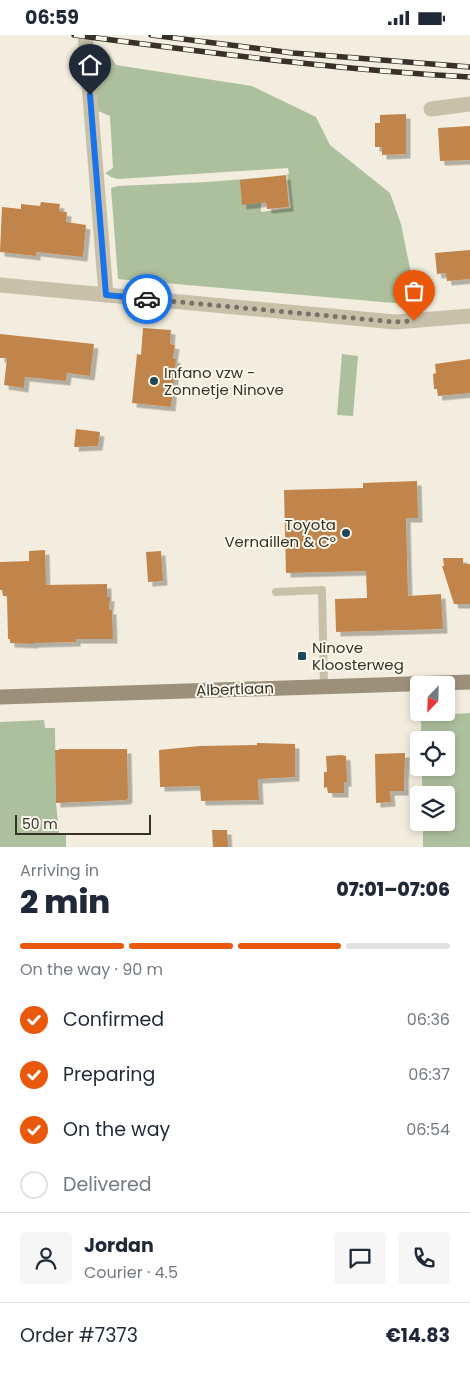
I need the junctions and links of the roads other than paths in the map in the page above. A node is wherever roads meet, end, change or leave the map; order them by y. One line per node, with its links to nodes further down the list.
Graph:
1 (86, 35): 5 (street)
2 (470, 105): 3 (street)
3 (431, 109)
4 (0, 285): 5 (street)
5 (106, 295): 6 (street)
6 (470, 316)
7 (276, 592): 9 (lane)
8 (470, 682): 9 (main road, Albertlaan)
9 (324, 687): 10 (main road, Albertlaan)
10 (0, 697)

